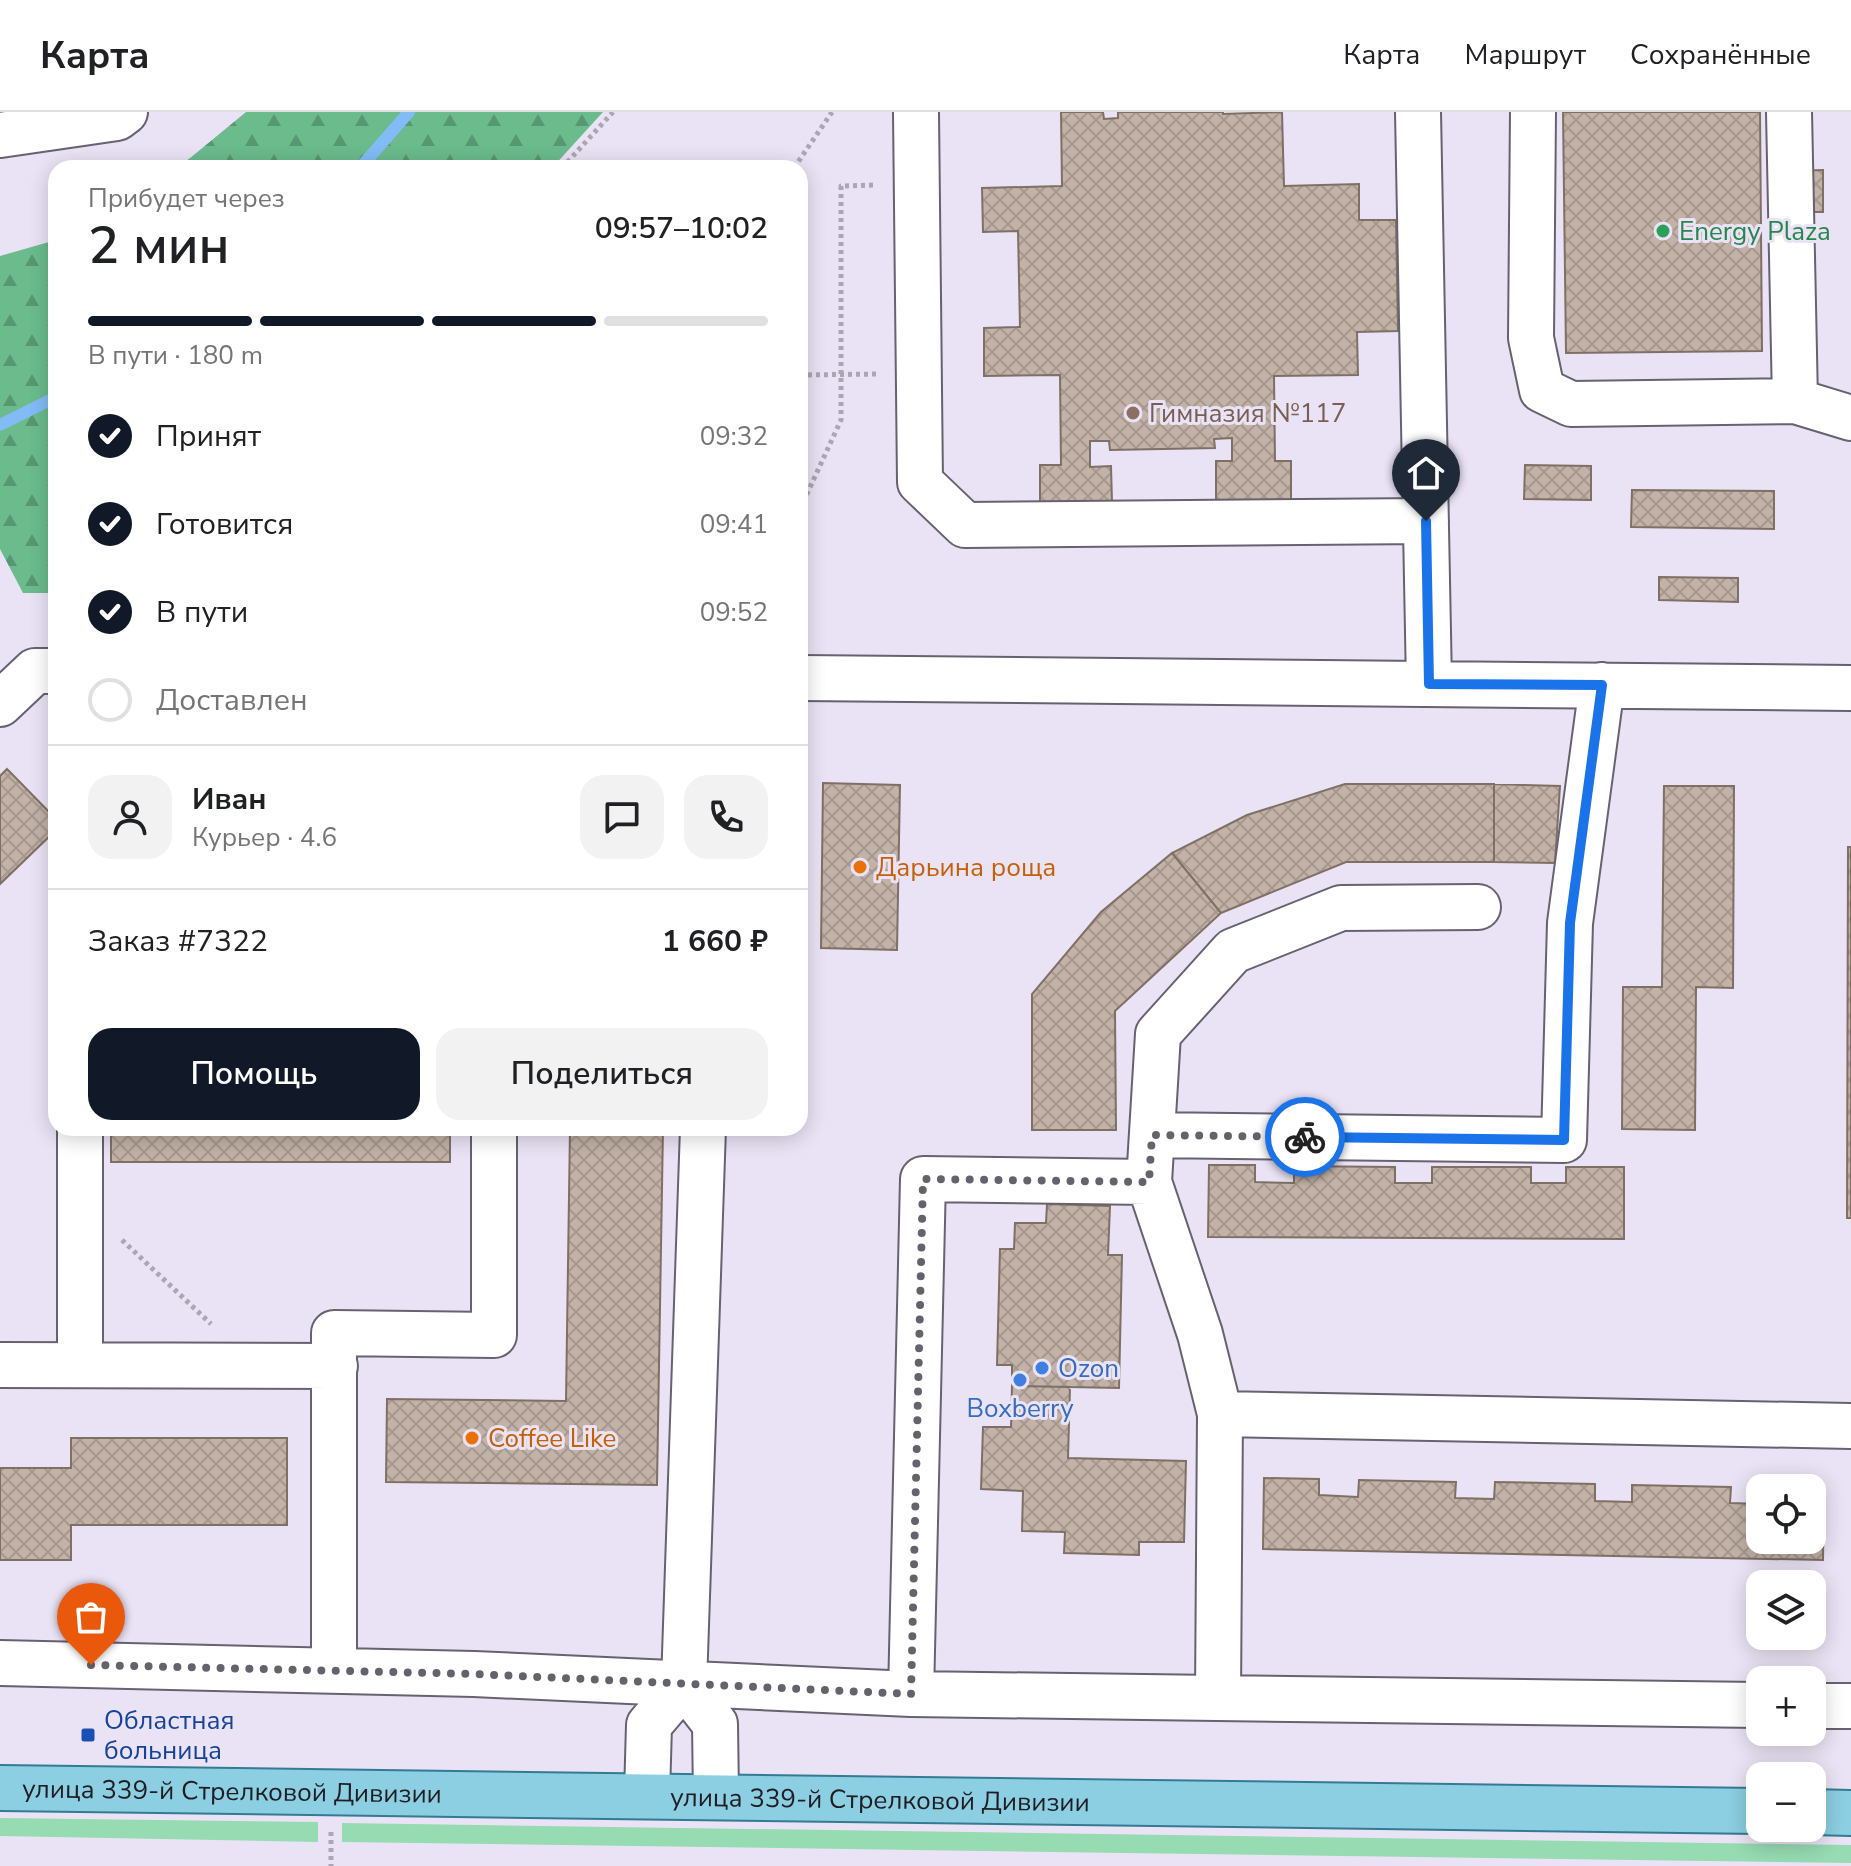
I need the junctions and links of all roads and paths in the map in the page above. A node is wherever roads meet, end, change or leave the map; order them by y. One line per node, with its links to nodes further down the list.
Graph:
1 (125, 112): 8 (street)
2 (613, 112): 9 (path)
3 (832, 112): 10 (path)
4 (916, 112): 11 (street)
5 (1418, 112): 18 (street)
6 (1533, 112): 15 (street)
7 (1789, 112): 15 (street)
8 (0, 135)
9 (569, 160)
10 (799, 160)
11 (916, 185): 12 (street); 14 (path)
12 (919, 373): 14 (path); 18 (street)
13 (808, 375): 14 (path)
14 (841, 375): 17 (path)
15 (1795, 401): 16 (street)
16 (1851, 418)
17 (808, 492)
18 (1426, 521): 21 (street)
19 (48, 671): 24 (street)
20 (808, 678): 21 (street)
21 (1429, 684): 22 (street)
22 (1602, 685): 23 (street); 26 (street)
23 (1851, 688)
24 (0, 704)
25 (1478, 907): 26 (street)
26 (1152, 1135): 30 (street)
27 (80, 1136): 31 (street)
28 (494, 1136): 35 (street)
29 (703, 1136): 40 (street)
30 (1149, 1182): 36 (street); 41 (street)
31 (80, 1200): 33 (street); 34 (path)
32 (0, 1365): 33 (street)
33 (80, 1365): 34 (street)
34 (255, 1366): 35 (street)
35 (335, 1366): 39 (street)
36 (1220, 1414): 37 (street); 42 (street)
37 (1851, 1426)
38 (0, 1663): 39 (street)
39 (334, 1671): 40 (street)
40 (684, 1684): 41 (street); 47 (street); 48 (street)
41 (911, 1694): 42 (street)
42 (1218, 1698): 43 (street)
43 (1746, 1705)
44 (1826, 1706): 45 (street)
45 (1851, 1706)
46 (0, 1788): 47 (main road, улица 339-й Стрелковой Дивизии)
47 (647, 1795): 48 (main road, улица 339-й Стрелковой Дивизии)
48 (716, 1796): 49 (main road, улица 339-й Стрелковой Дивизии)
49 (1746, 1811)
50 (1826, 1812): 51 (main road)
51 (1851, 1813)

